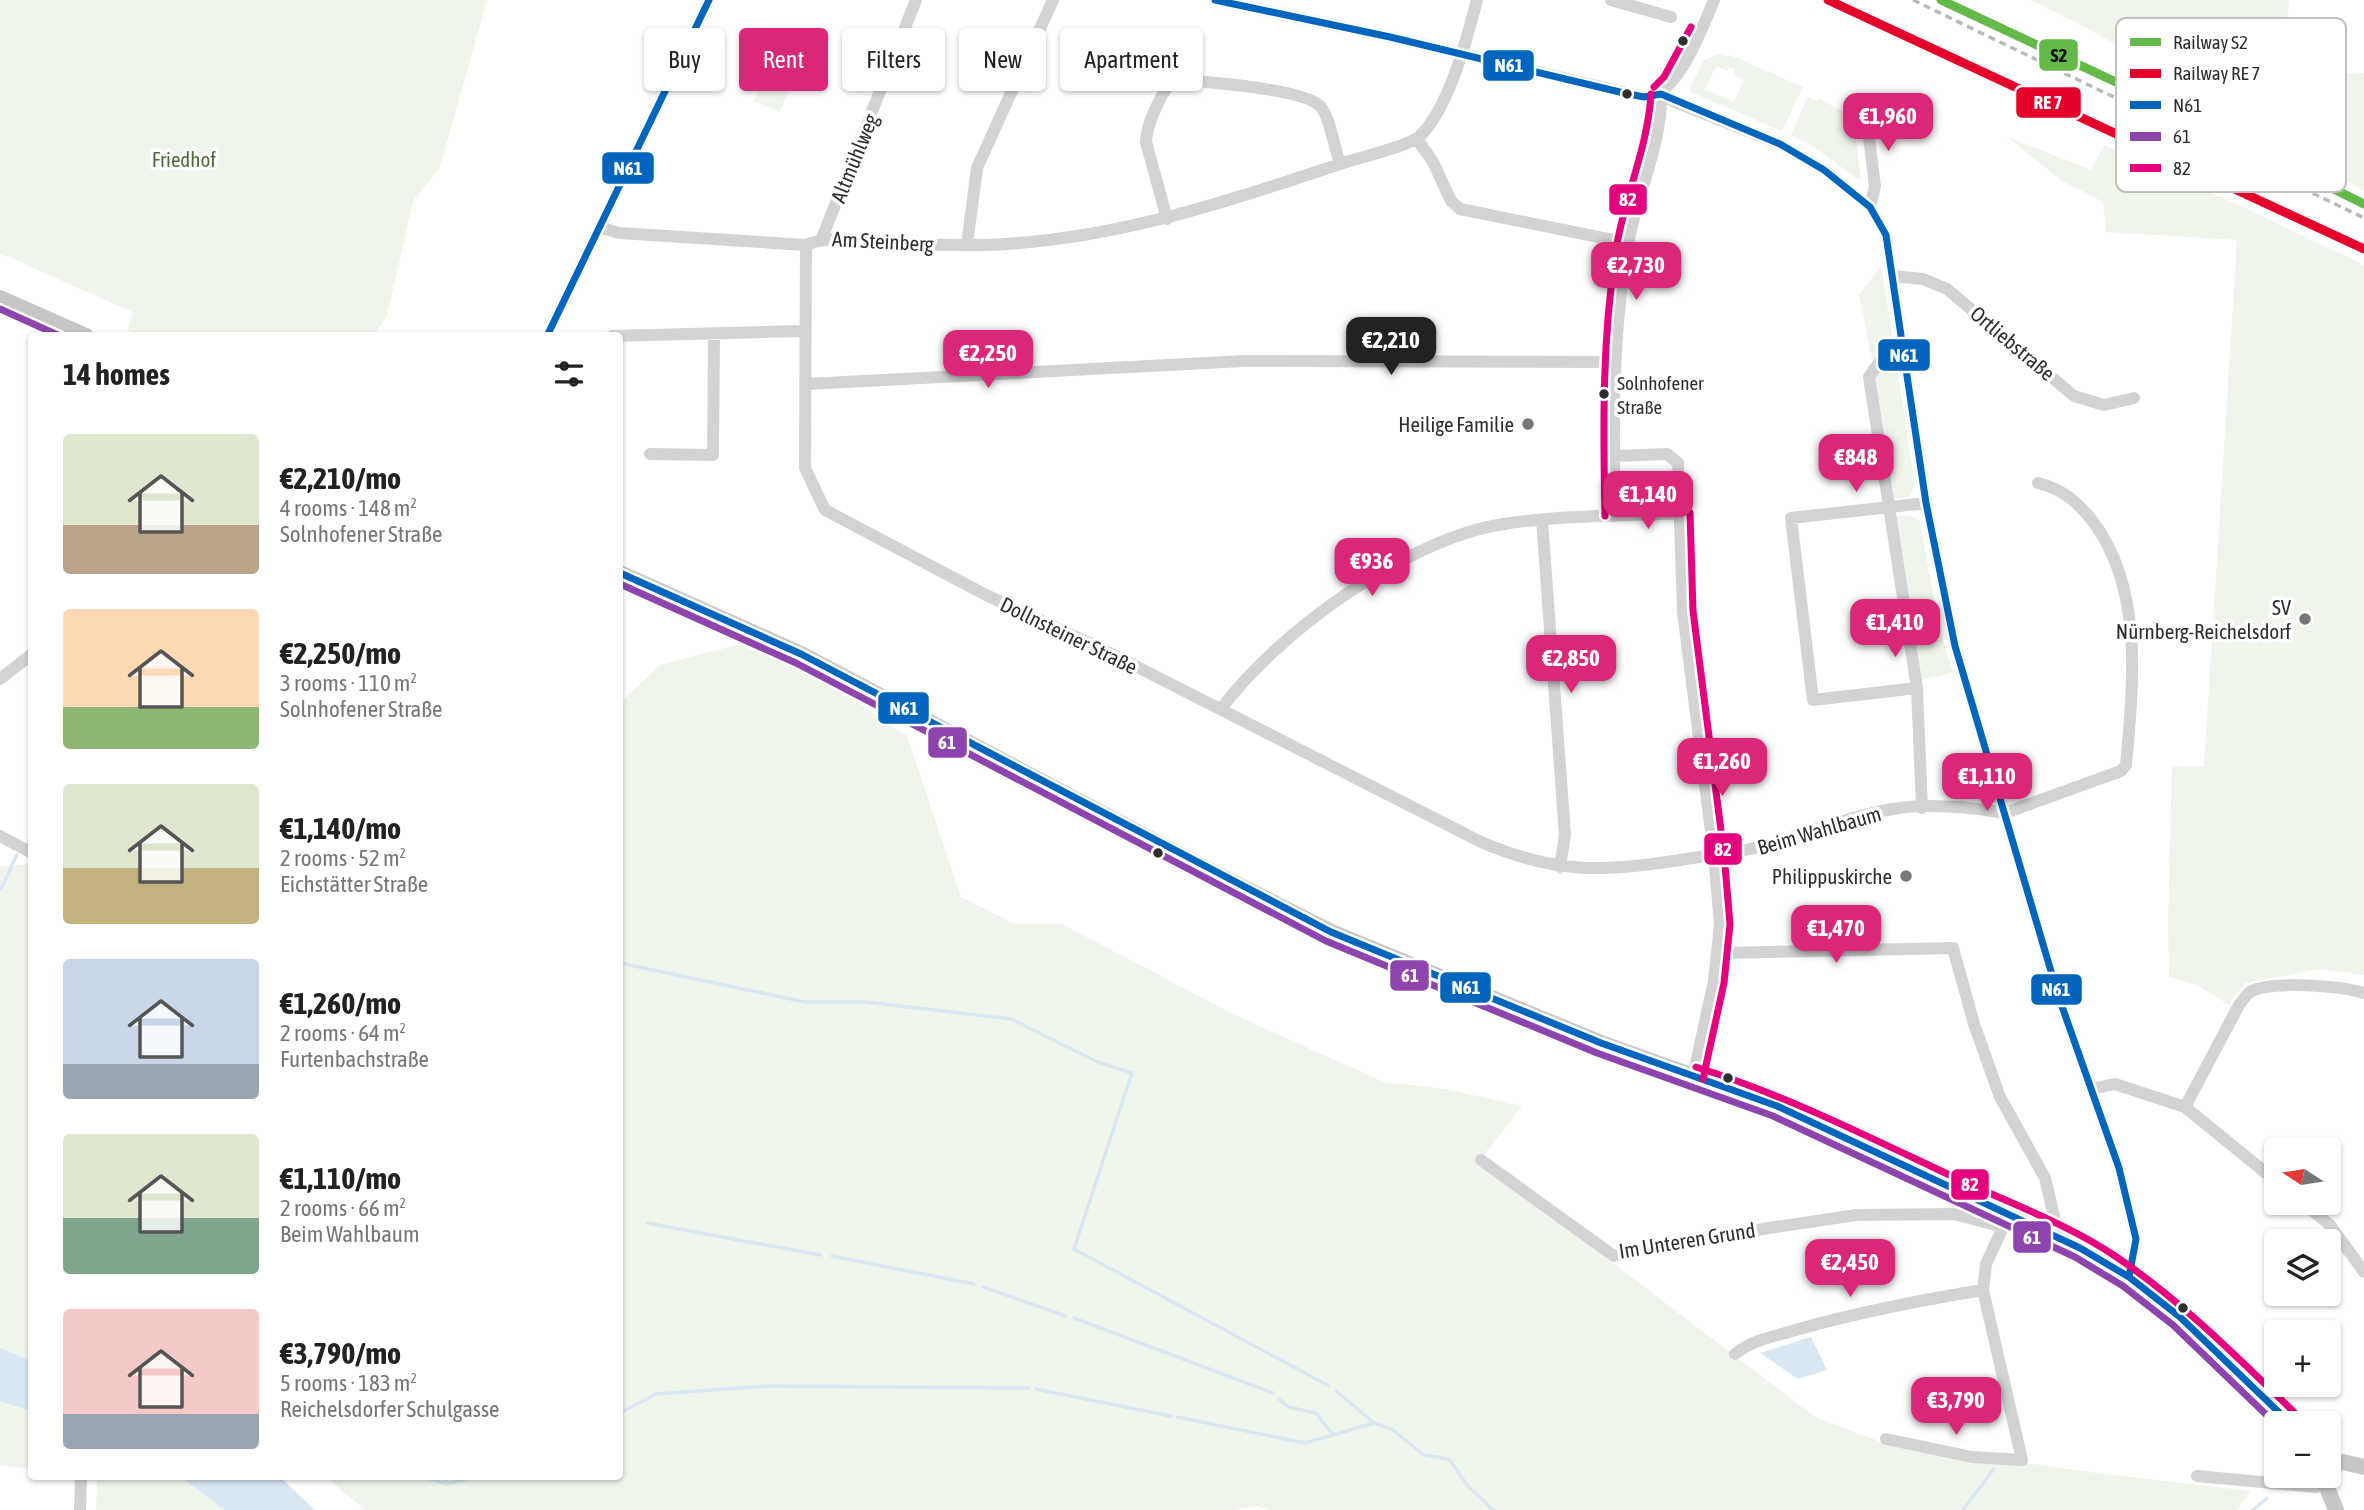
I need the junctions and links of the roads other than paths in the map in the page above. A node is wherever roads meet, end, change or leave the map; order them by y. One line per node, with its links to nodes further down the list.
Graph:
1 (709, 0): 16 (street)
2 (916, 0): 17 (street, Altmühlweg)
3 (1053, 0): 20 (street)
4 (1214, 0): 9 (street)
5 (1478, 0): 9 (street)
6 (1611, 0): 8 (street)
7 (1714, 0): 10 (street)
8 (1671, 17)
9 (1462, 54): 10 (street); 12 (street)
10 (1661, 93): 14 (street); 18 (street)
11 (1861, 102): 14 (street)
12 (1417, 139): 13 (street, Am Steinberg); 18 (street)
13 (1340, 164): 15 (street, Am Steinberg); 15 (street)
14 (1870, 207): 21 (street)
15 (1167, 219): 20 (street, Am Steinberg)
16 (599, 227): 19 (street, Am Steinberg); 25 (street)
17 (822, 238): 19 (street, Am Steinberg); 20 (street, Am Steinberg)
18 (1628, 243): 29 (street)
19 (806, 244): 23 (street, Dollnsteiner Straße)
20 (967, 245)
21 (1892, 276): 28 (street); 31 (street, Ortliebstraße)
22 (0, 298): 24 (main road)
23 (805, 331): 26 (street); 30 (street, Dollnsteiner Straße)
24 (77, 332)
25 (549, 332)
26 (714, 334): 27 (street); 32 (street)
27 (623, 336)
28 (1902, 344): 35 (street); 36 (street)
29 (1615, 362): 30 (street); 33 (street)
30 (807, 384): 44 (street, Dollnsteiner Straße)
31 (2134, 398)
32 (650, 454)
33 (1614, 456): 37 (street); 38 (street)
34 (2038, 484): 46 (street, Beim Wahlbaum)
35 (1926, 503): 36 (street); 46 (street)
36 (1888, 508): 43 (street); 43 (street)
37 (1679, 513): 38 (street); 49 (street)
38 (1615, 516): 39 (street)
39 (1542, 520): 44 (street); 50 (street)
40 (623, 574): 53 (main road)
41 (28, 657): 42 (street)
42 (0, 679)
43 (1917, 688): 45 (street)
44 (1221, 709): 50 (street, Dollnsteiner Straße)
45 (1922, 808): 46 (street, Beim Wahlbaum); 49 (street, Beim Wahlbaum)
46 (2005, 813): 54 (street)
47 (0, 836): 48 (street)
48 (28, 851)
49 (1714, 855): 50 (street, Beim Wahlbaum); 51 (street)
50 (1560, 867)
51 (1718, 953): 53 (street); 60 (street)
52 (2364, 993): 55 (street)
53 (1693, 1077): 59 (main road)
54 (2092, 1089): 55 (street); 62 (street)
55 (2185, 1107): 57 (street)
56 (1481, 1160): 59 (street, Im Unteren Grund)
57 (2264, 1171)
58 (2318, 1215): 61 (street)
59 (2006, 1221): 60 (main road); 63 (street)
60 (2050, 1233): 62 (main road)
61 (2364, 1272)
62 (2129, 1277): 65 (main road)
63 (1983, 1290): 64 (street); 66 (street)
64 (1735, 1353)
65 (2278, 1411)
66 (1886, 1439)
67 (2341, 1462): 68 (main road)
68 (2364, 1467)
69 (2197, 1476): 71 (street)
70 (81, 1480): 73 (street)
71 (2264, 1482)
72 (2327, 1488): 74 (main road)
73 (80, 1510)
74 (2336, 1510)

